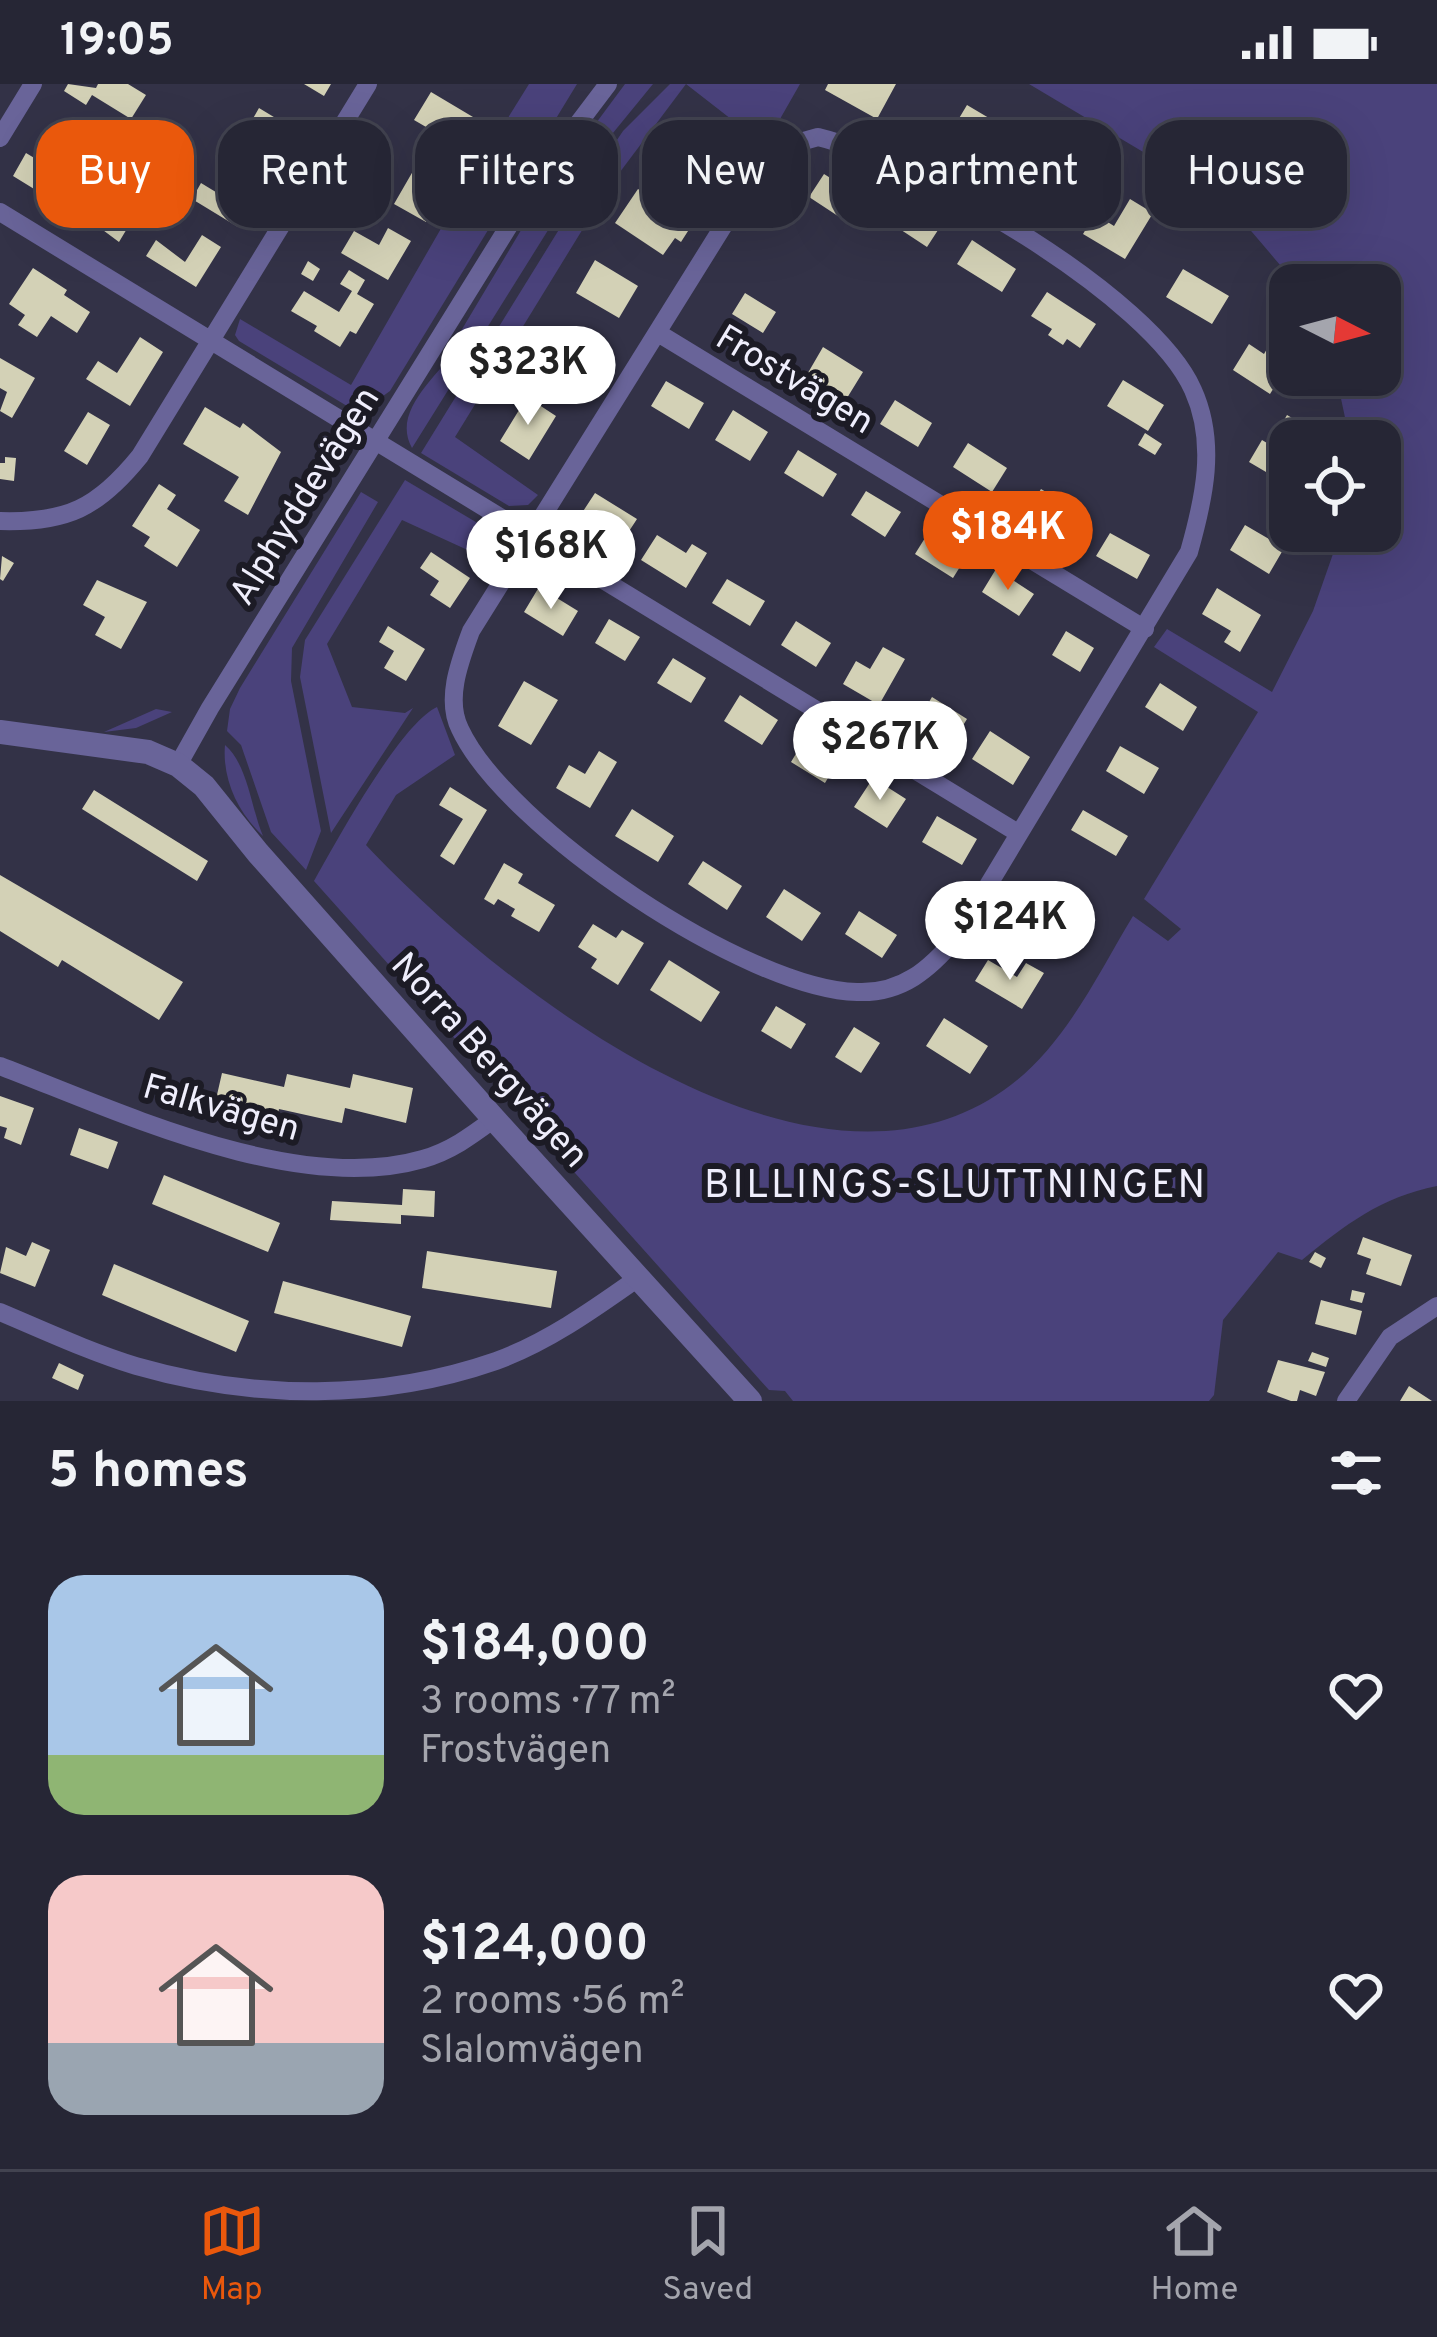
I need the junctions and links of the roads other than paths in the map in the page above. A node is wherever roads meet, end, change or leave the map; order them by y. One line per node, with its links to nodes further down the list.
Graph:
1 (33, 84): 4 (street)
2 (368, 84): 7 (street)
3 (608, 84): 8 (street, Alphyddevägen)
4 (0, 138)
5 (0, 212): 7 (street)
6 (658, 333): 10 (street); 11 (street, Frostvägen); 11 (street)
7 (209, 341): 8 (street); 9 (street)
8 (376, 440): 10 (street); 13 (street, Alphyddevägen)
9 (0, 521)
10 (531, 537): 14 (street); 14 (street)
11 (1145, 629): 14 (street)
12 (0, 732): 13 (street)
13 (178, 765): 16 (street, Norra Bergvägen)
14 (1018, 833)
15 (0, 1066): 16 (street, Falkvägen)
16 (494, 1119): 17 (street, Norra Bergvägen)
17 (638, 1278): 19 (street); 20 (street, Norra Bergvägen)
18 (1437, 1306): 21 (street)
19 (0, 1312)
20 (750, 1401)
21 (1346, 1401)

